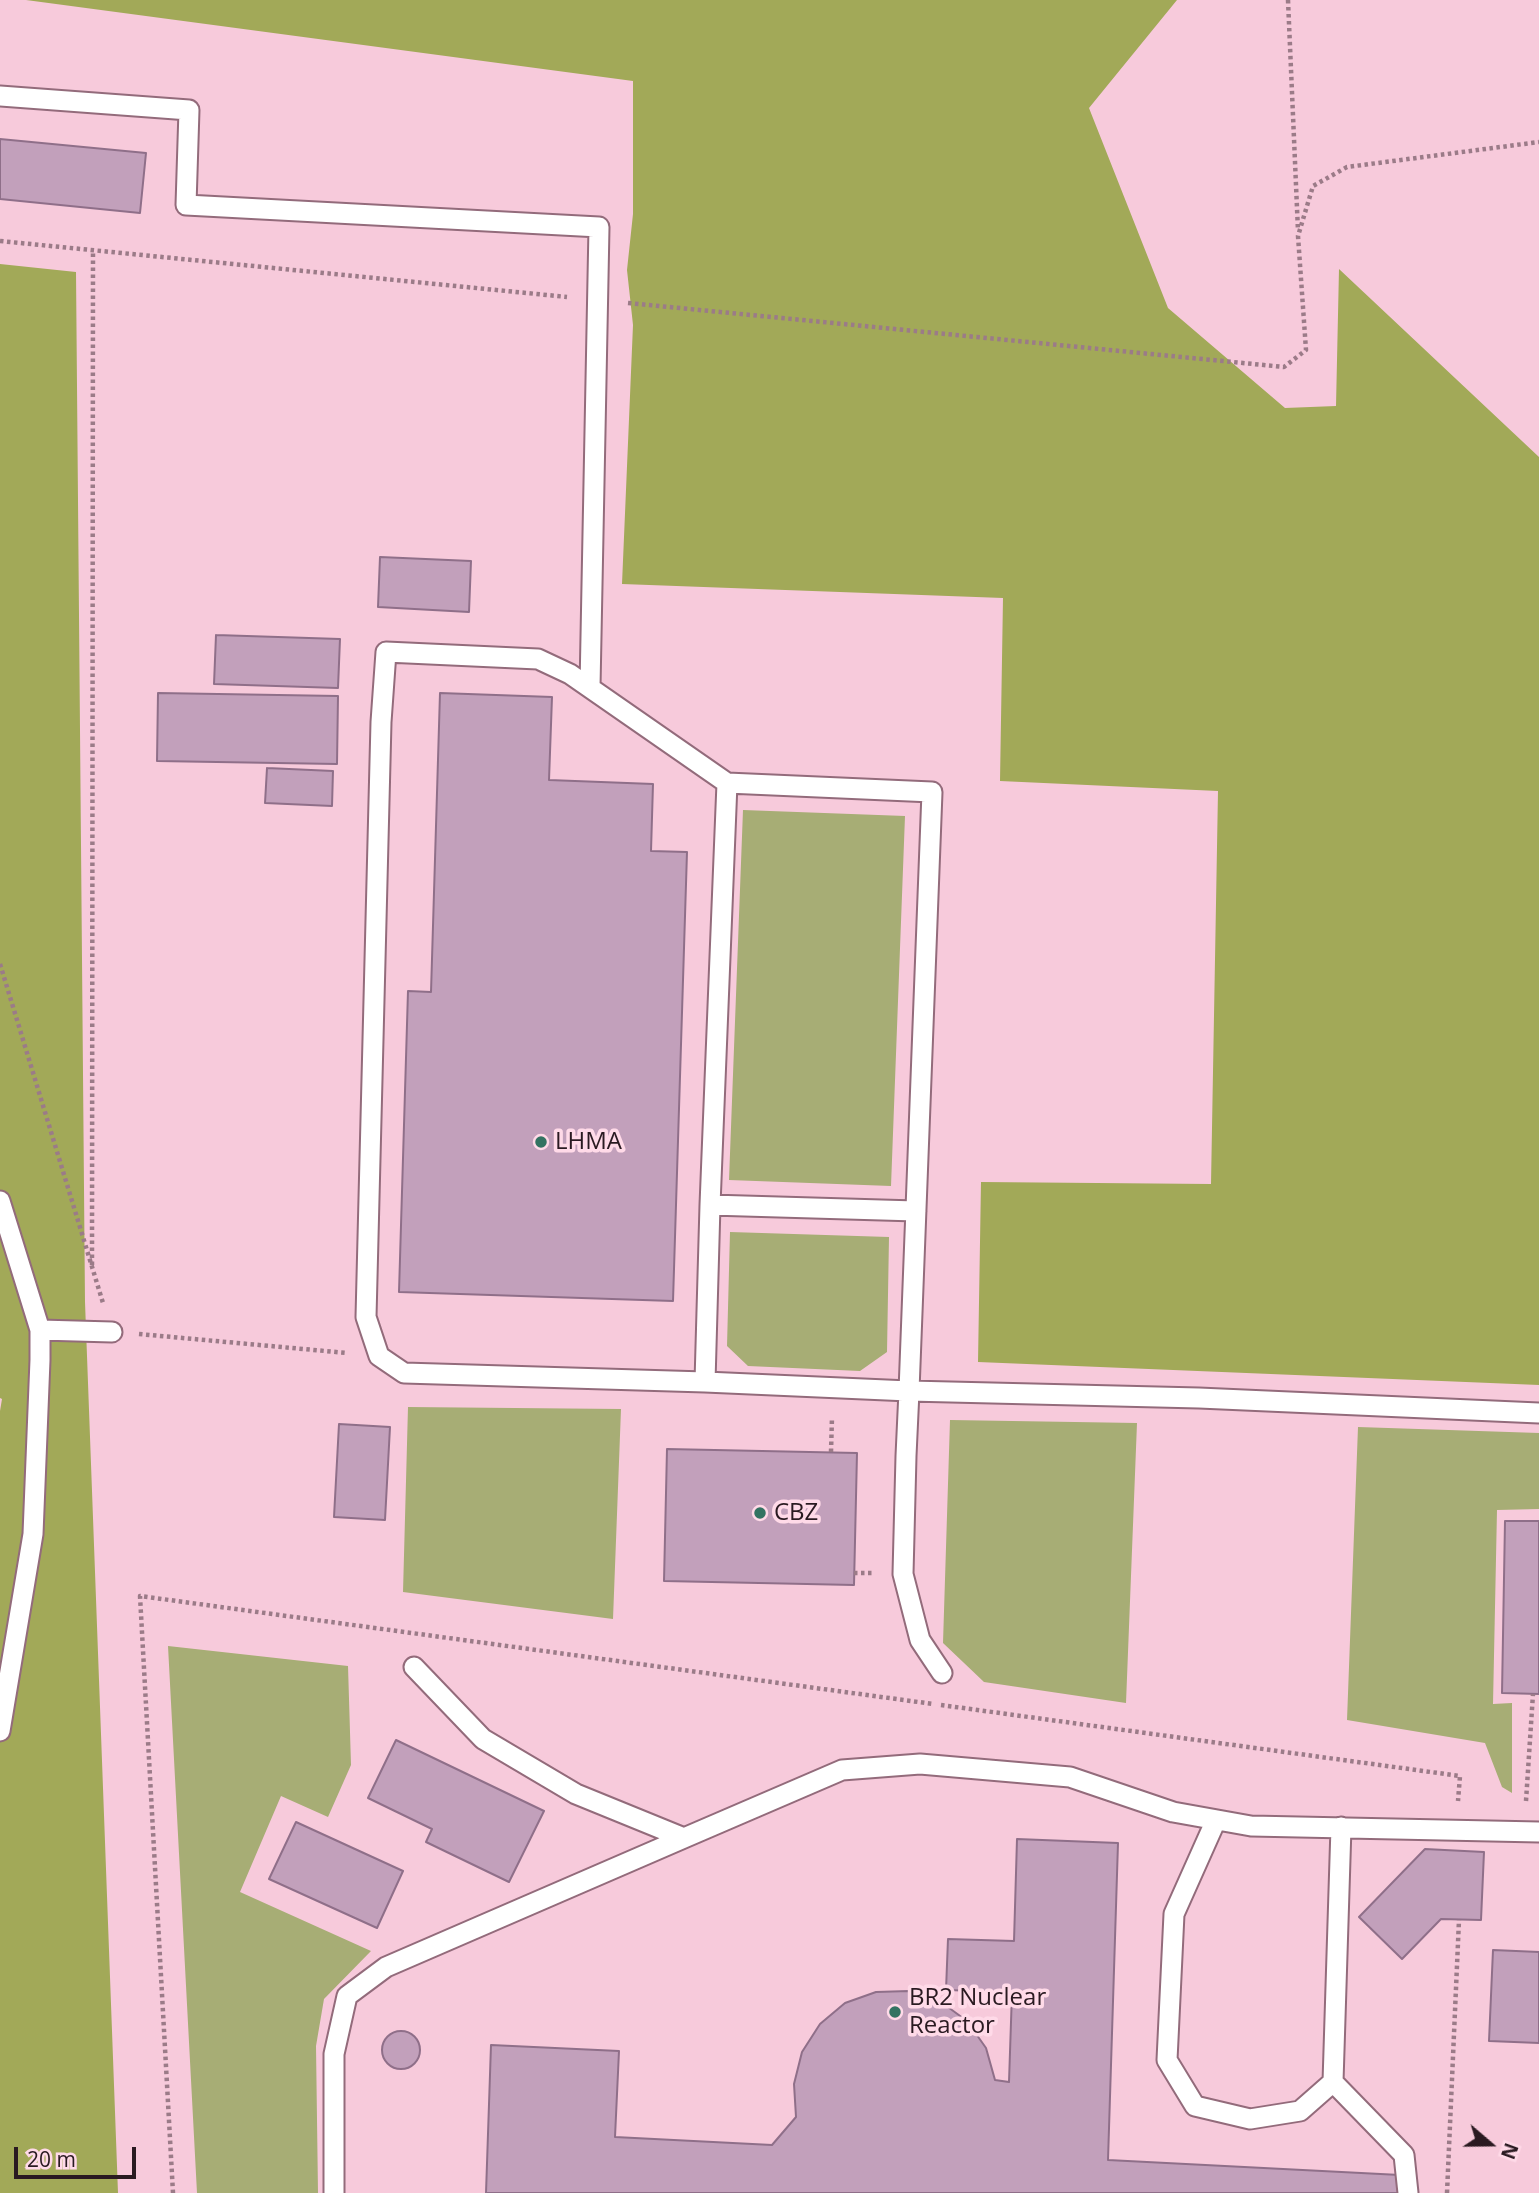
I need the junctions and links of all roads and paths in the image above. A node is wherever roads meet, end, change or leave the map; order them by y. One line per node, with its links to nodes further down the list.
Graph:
1 (1288, 0): 4 (path)
2 (0, 96): 7 (lane)
3 (1539, 142): 4 (path)
4 (1298, 236): 7 (path)
5 (0, 241): 6 (path)
6 (93, 250): 7 (path); 14 (path)
7 (598, 300): 8 (lane)
8 (590, 687): 9 (lane); 17 (lane)
9 (727, 783): 12 (lane); 13 (lane)
10 (0, 964): 14 (path)
11 (0, 1202): 15 (lane)
12 (710, 1205): 13 (lane); 18 (lane)
13 (916, 1211): 19 (lane)
14 (92, 1265): 16 (path)
15 (40, 1330): 16 (lane); 24 (lane)
16 (111, 1332): 17 (path)
17 (379, 1356): 18 (lane)
18 (705, 1382): 19 (lane)
19 (909, 1391): 20 (lane); 22 (lane)
20 (1539, 1413)
21 (414, 1667): 29 (lane)
22 (942, 1673)
23 (1532, 1693): 28 (path)
24 (0, 1731)
25 (1216, 1820): 26 (lane); 29 (lane); 31 (lane)
26 (1341, 1827): 27 (lane); 31 (lane)
27 (1457, 1829): 28 (lane); 32 (path)
28 (1531, 1832)
29 (684, 1838): 33 (lane)
30 (1459, 1920): 35 (path)
31 (1333, 2082): 34 (lane)
32 (173, 2193)
33 (334, 2193)
34 (1408, 2193)
35 (1447, 2193)

